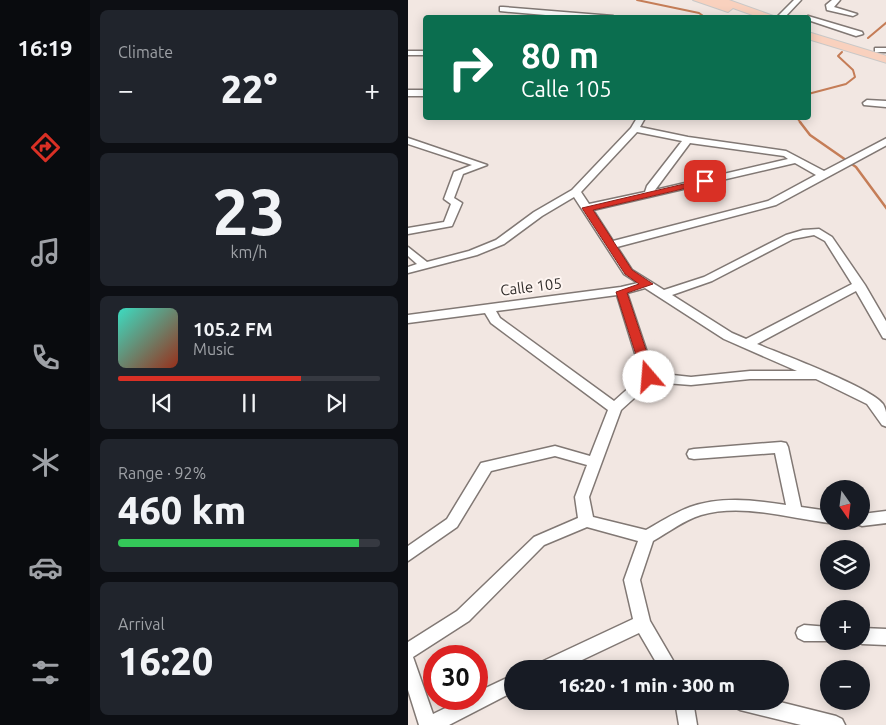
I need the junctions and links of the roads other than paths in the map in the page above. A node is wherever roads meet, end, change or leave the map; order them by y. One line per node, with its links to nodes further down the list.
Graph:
1 (505, 0): 6 (street)
2 (698, 0): 10 (main road)
3 (718, 0): 11 (main road)
4 (798, 0): 12 (street)
5 (838, 0): 7 (street)
6 (503, 9): 8 (street); 9 (street)
7 (853, 14)
8 (499, 15)
9 (579, 15)
10 (744, 15)
11 (765, 15)
12 (782, 15)
13 (811, 19): 15 (street)
14 (811, 29): 17 (main road)
15 (859, 34)
16 (811, 36): 20 (main road)
17 (884, 51)
18 (408, 53): 19 (street)
19 (423, 53)
20 (886, 60)
21 (423, 92): 22 (street)
22 (408, 93)
23 (867, 103): 24 (street)
24 (886, 104)
25 (640, 120): 26 (street)
26 (635, 129): 27 (street); 32 (street)
27 (688, 140): 30 (street); 33 (street)
28 (408, 141): 35 (street)
29 (886, 141): 31 (street)
30 (796, 160): 31 (street); 33 (street)
31 (823, 175): 36 (street)
32 (576, 192): 34 (street); 38 (street)
33 (650, 194): 34 (street)
34 (587, 208): 36 (street)
35 (408, 230)
36 (612, 245): 41 (street)
37 (408, 250): 38 (street)
38 (426, 266): 39 (street)
39 (408, 270)
40 (859, 285): 41 (street, Calle 105); 45 (street, Calle 105); 46 (street)
41 (656, 289): 42 (street, Calle 105); 46 (street)
42 (621, 292): 43 (street, Calle 105); 48 (street)
43 (489, 308): 44 (street, Calle 105); 49 (street)
44 (408, 319)
45 (886, 335)
46 (746, 344): 47 (street)
47 (818, 375): 48 (street); 50 (street)
48 (649, 377): 49 (street)
49 (614, 408): 52 (street)
50 (886, 422)
51 (694, 454): 53 (street)
52 (594, 462): 57 (street); 59 (street)
53 (795, 512): 54 (street); 58 (street)
54 (820, 516)
55 (886, 517): 56 (street)
56 (870, 519)
57 (586, 521): 58 (street); 65 (street)
58 (647, 537): 60 (street)
59 (408, 555)
60 (642, 623): 66 (street); 67 (street)
61 (804, 633): 62 (street)
62 (820, 634)
63 (870, 636): 64 (street)
64 (886, 637)
65 (408, 651)
66 (564, 660)
67 (665, 660)
68 (408, 663): 72 (street)
69 (504, 688): 72 (street)
70 (686, 710): 73 (street)
71 (776, 710): 74 (street)
72 (429, 725)
73 (688, 725)
74 (836, 725)

